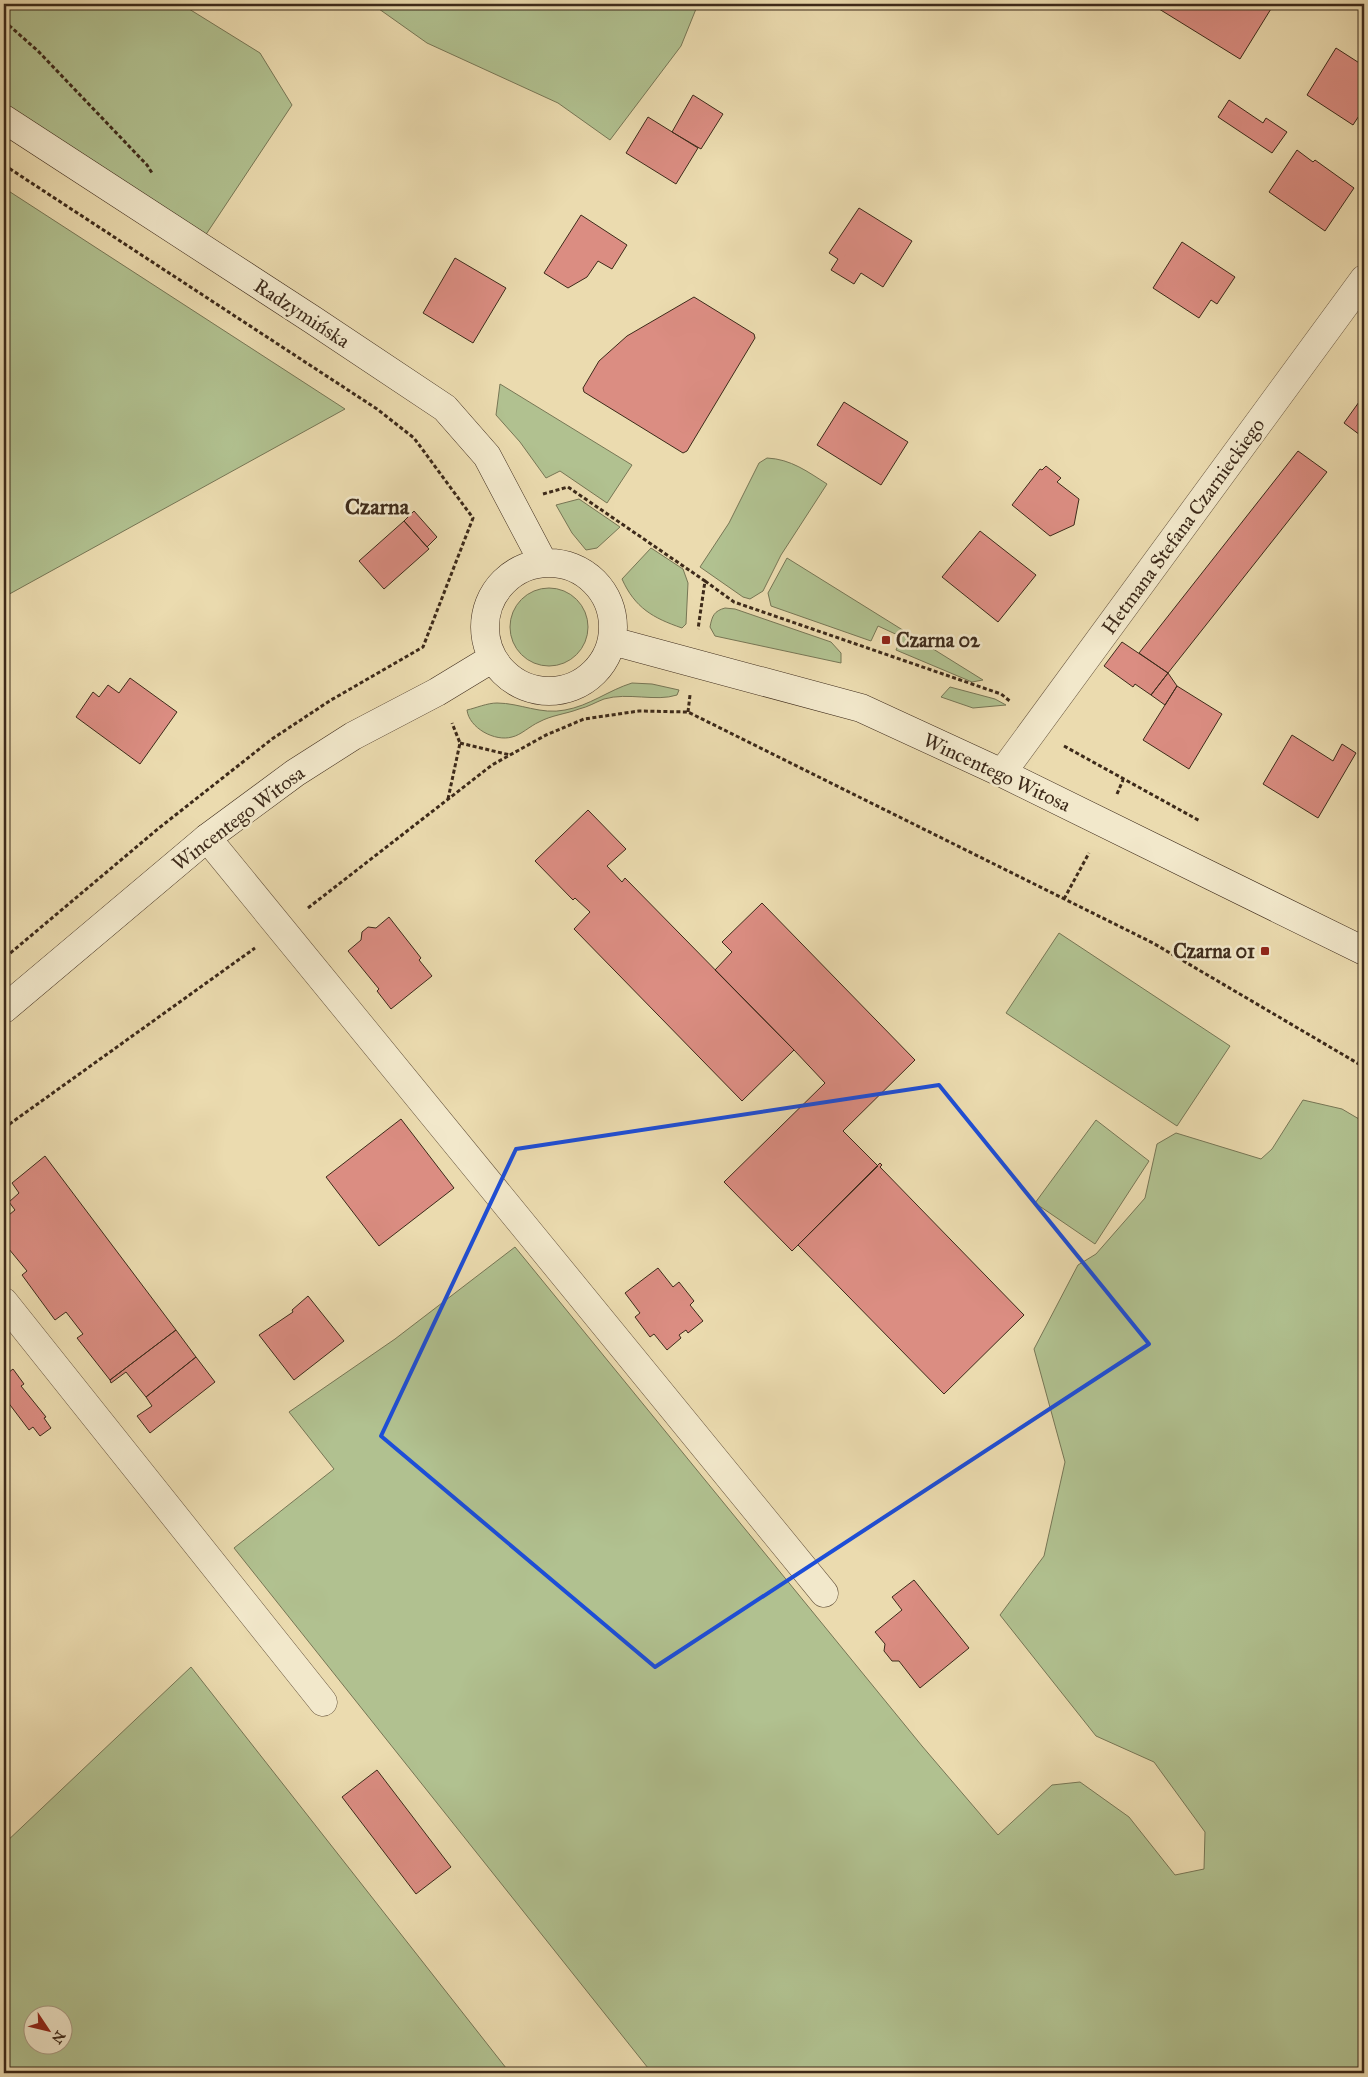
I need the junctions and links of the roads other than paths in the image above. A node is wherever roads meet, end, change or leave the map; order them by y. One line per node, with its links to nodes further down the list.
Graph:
1 (4, 118): 3 (street, Radzymińska)
2 (1364, 279): 6 (street, Hetmana Stefana Czarnieckiego)
3 (544, 562): 4 (street); 5 (street)
4 (612, 640): 5 (street); 6 (street, Wincentego Witosa)
5 (493, 658): 7 (street, Wincentego Witosa)
6 (1002, 773): 8 (street, Wincentego Witosa)
7 (207, 838): 9 (street, Wincentego Witosa); 11 (street)
8 (1364, 951)
9 (4, 1009)
10 (4, 1302): 12 (street)
11 (824, 1593)
12 (323, 1702)

